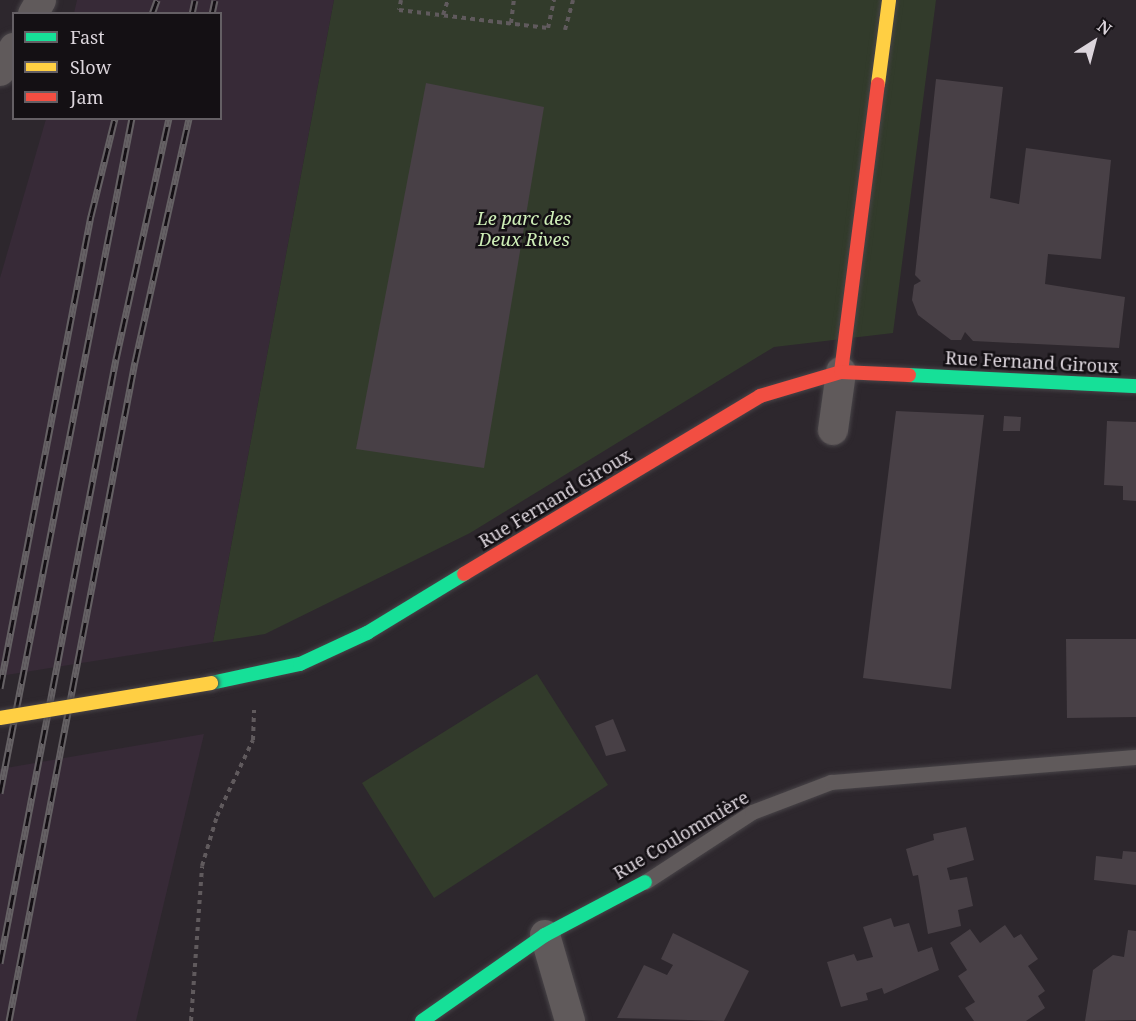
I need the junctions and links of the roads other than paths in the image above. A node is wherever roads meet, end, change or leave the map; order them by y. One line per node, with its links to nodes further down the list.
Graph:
1 (889, 0): 4 (street)
2 (12, 51): 3 (street)
3 (0, 71)
4 (841, 372): 5 (street, Rue Fernand Giroux); 6 (street); 7 (street, Rue Fernand Giroux, bridge)
5 (1136, 386)
6 (833, 430)
7 (0, 718)
8 (1136, 757): 9 (lane, Rue Coulommière)
9 (645, 882): 10 (street, Rue Coulommière)
10 (545, 935): 11 (street, Rue Coulommière); 12 (street)
11 (422, 1021)
12 (570, 1021)

